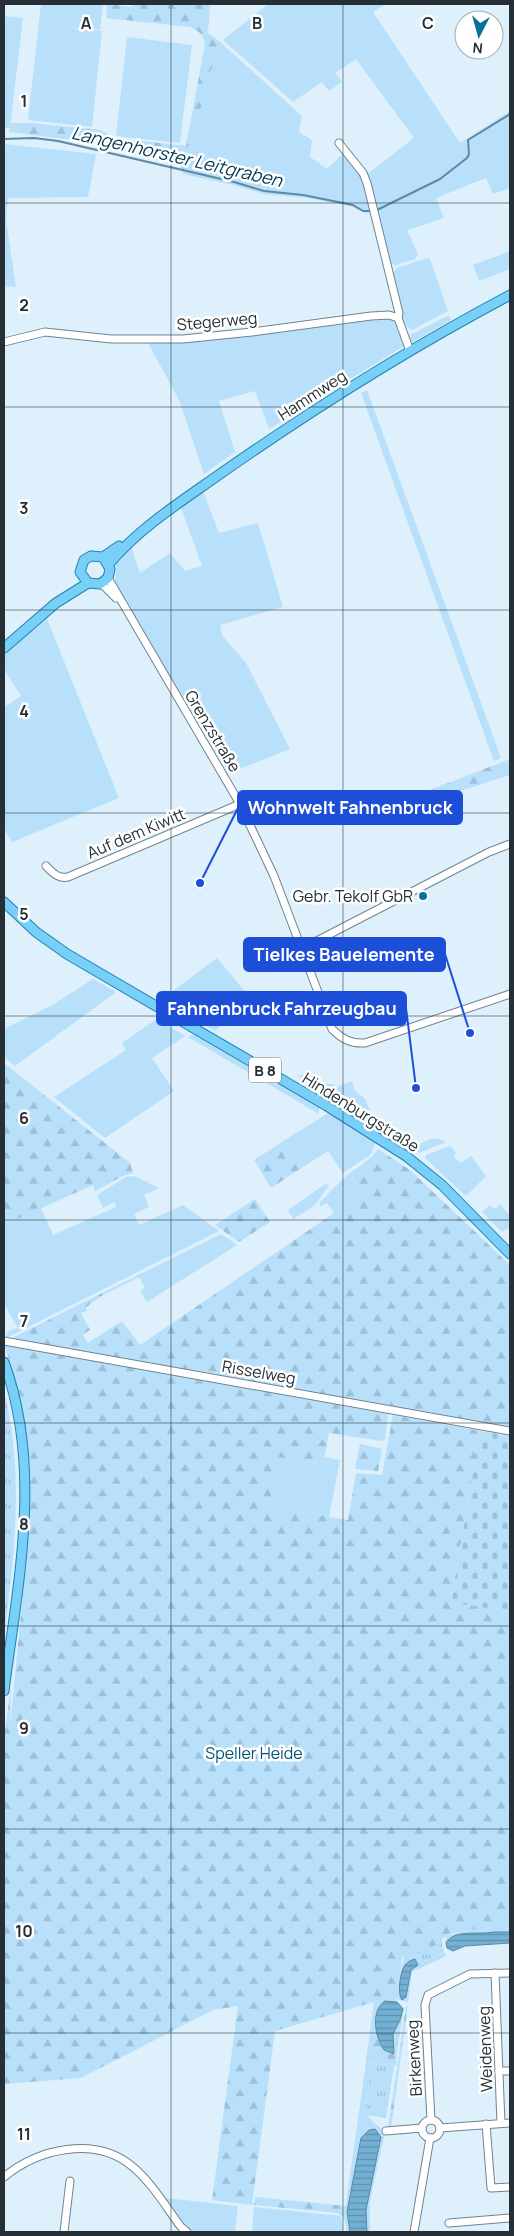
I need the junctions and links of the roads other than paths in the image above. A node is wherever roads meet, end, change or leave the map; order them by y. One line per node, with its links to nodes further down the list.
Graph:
1 (339, 143): 3 (street)
2 (510, 295): 5 (main road, Hammweg)
3 (398, 318): 4 (street, Stegerweg); 5 (street)
4 (4, 342)
5 (410, 351): 6 (main road, Hammweg)
6 (106, 561): 7 (main road); 8 (main road, Hammweg)
7 (108, 578): 9 (main road); 10 (street, Grenzstraße)
8 (85, 580): 9 (main road); 11 (main road, Hammweg)
9 (100, 584): 10 (street, Grenzstraße)
10 (125, 608): 12 (street, Grenzstraße)
11 (4, 648)
12 (240, 804): 14 (street, Auf dem Kiwitt); 16 (street, Grenzstraße)
13 (510, 844): 16 (street)
14 (46, 866)
15 (4, 902): 18 (main road, Hindenburgstraße / B 8)
16 (301, 948): 17 (street, Grenzstraße)
17 (510, 994)
18 (510, 1254)
19 (4, 1341): 21 (street, Risselweg)
20 (4, 1362): 22 (main road)
21 (510, 1431)
22 (4, 1691)
23 (495, 1973): 24 (street); 26 (street, Weidenweg); 27 (street, Birkenweg)
24 (510, 1973)
25 (510, 2071): 26 (street)
26 (499, 2072): 28 (street, Weidenweg)
27 (431, 2120): 31 (street); 32 (street)
28 (501, 2123): 29 (street); 30 (street)
29 (510, 2123)
30 (486, 2124): 32 (street); 37 (street)
31 (422, 2128): 33 (street); 34 (street)
32 (440, 2128): 34 (street)
33 (386, 2131)
34 (430, 2138): 42 (street)
35 (4, 2177): 41 (street)
36 (70, 2181): 40 (street)
37 (510, 2186)
38 (510, 2218): 39 (street)
39 (449, 2223)
40 (64, 2232)
41 (186, 2232)
42 (414, 2232)

